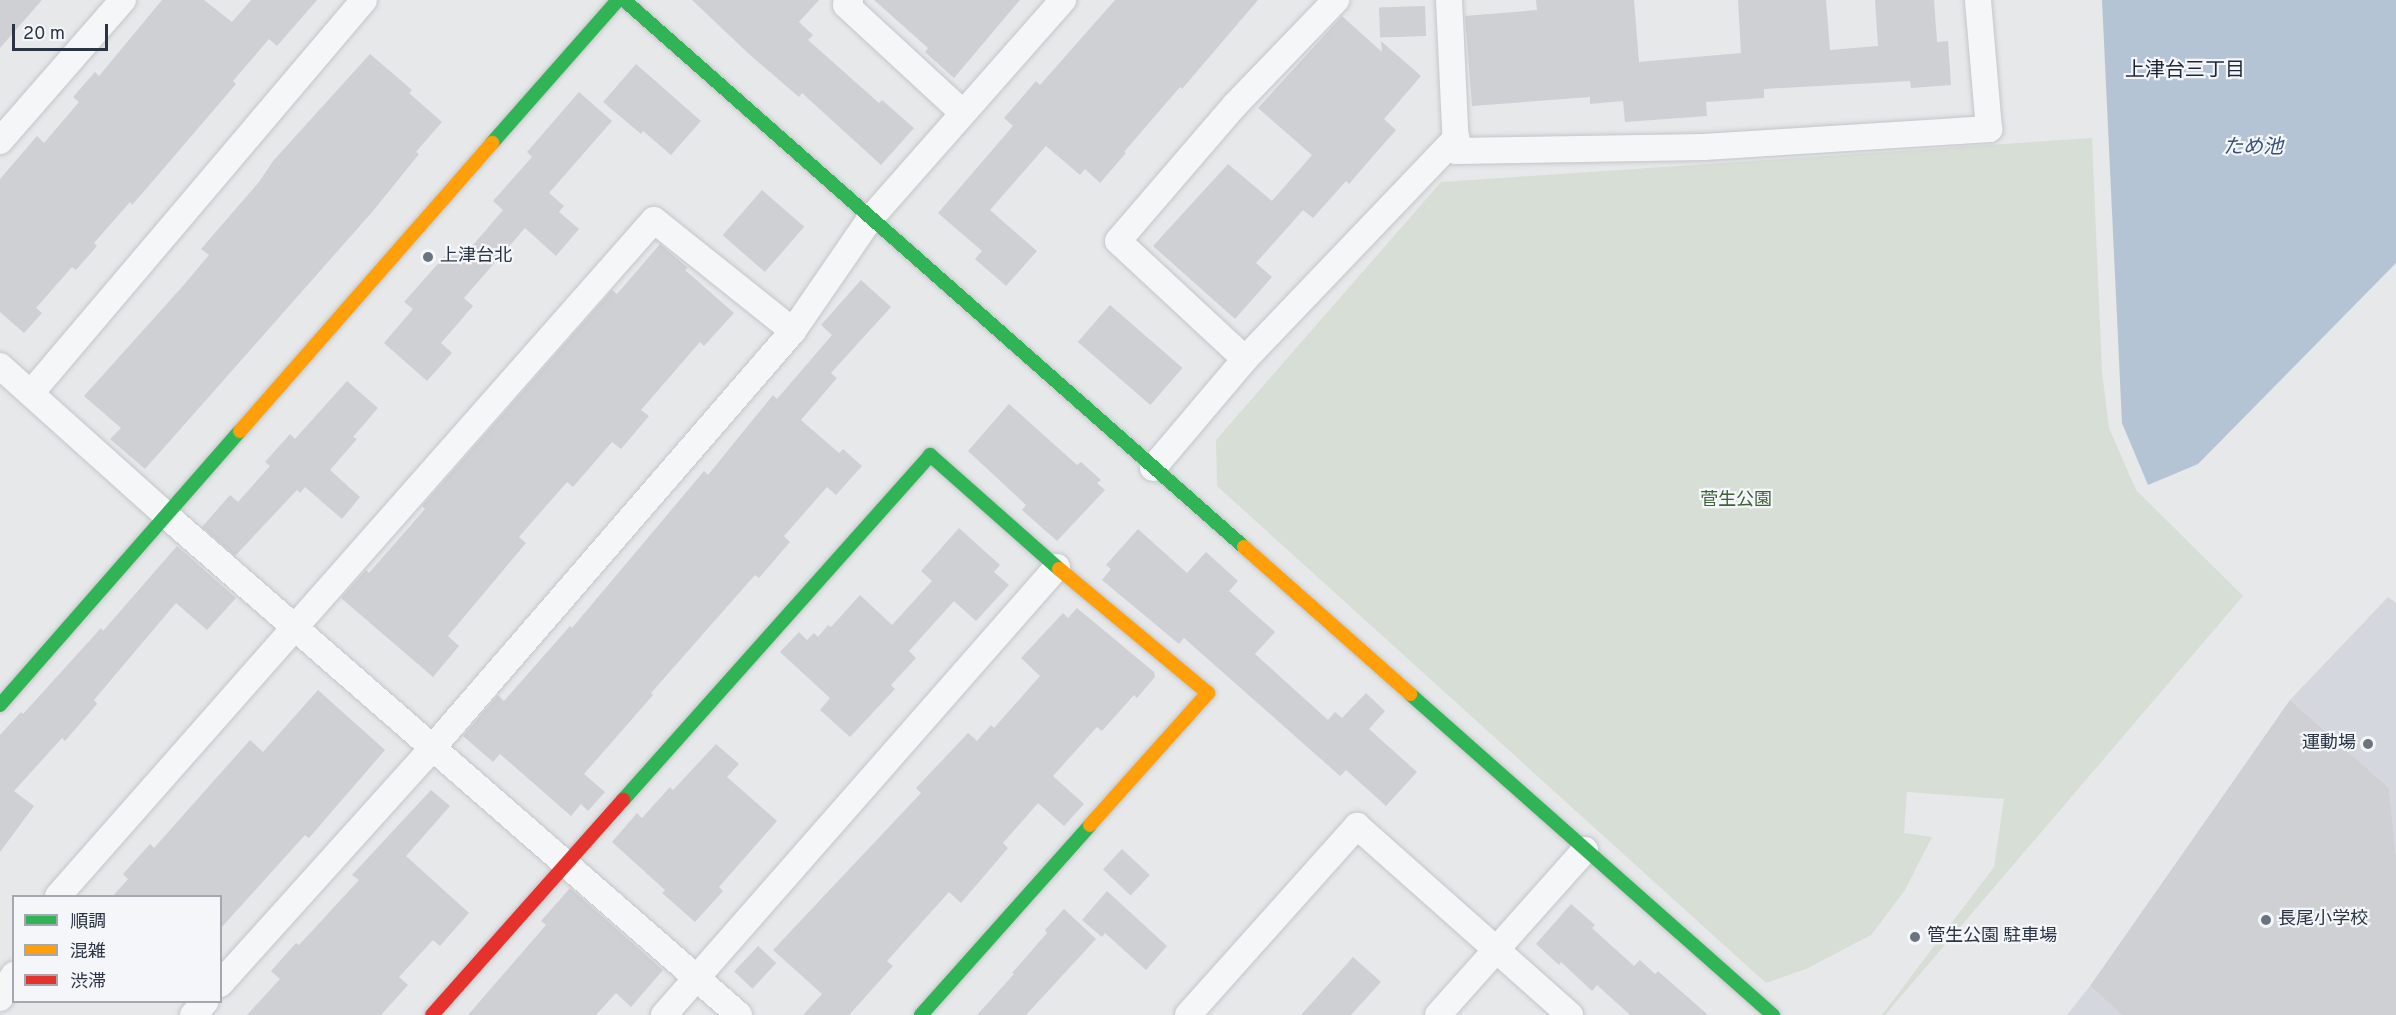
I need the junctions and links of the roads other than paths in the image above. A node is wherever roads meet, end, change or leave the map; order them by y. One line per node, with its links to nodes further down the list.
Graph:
1 (123, 0): 12 (street)
2 (364, 0): 17 (street)
3 (618, 0): 19 (street)
4 (624, 0): 13 (street)
5 (850, 0): 10 (street)
6 (1063, 0): 10 (street)
7 (1336, 0): 15 (street)
8 (1449, 0): 11 (street)
9 (1978, 0): 11 (street)
10 (963, 113): 13 (street)
11 (1456, 138): 15 (street)
12 (0, 141)
13 (870, 219): 14 (street); 18 (street)
14 (793, 331): 21 (street); 23 (street)
15 (1245, 359): 18 (street)
16 (0, 366): 17 (street)
17 (31, 393): 19 (street)
18 (1153, 468): 24 (street)
19 (167, 516): 21 (street); 22 (street)
20 (1057, 567): 25 (street); 29 (street); 37 (street)
21 (296, 627): 23 (street); 26 (street)
22 (0, 705)
23 (434, 746): 25 (street); 30 (street)
24 (1585, 850): 27 (street); 41 (street)
25 (567, 863): 29 (street); 34 (street)
26 (60, 895)
27 (1496, 950): 38 (street); 39 (street); 40 (street)
28 (12, 978): 31 (street)
29 (697, 978): 35 (street); 36 (street)
30 (222, 982)
31 (0, 998)
32 (204, 1003): 33 (street)
33 (193, 1015)
34 (432, 1015)
35 (664, 1015)
36 (740, 1015)
37 (921, 1015)
38 (1188, 1015)
39 (1438, 1015)
40 (1570, 1015)
41 (1773, 1015)

